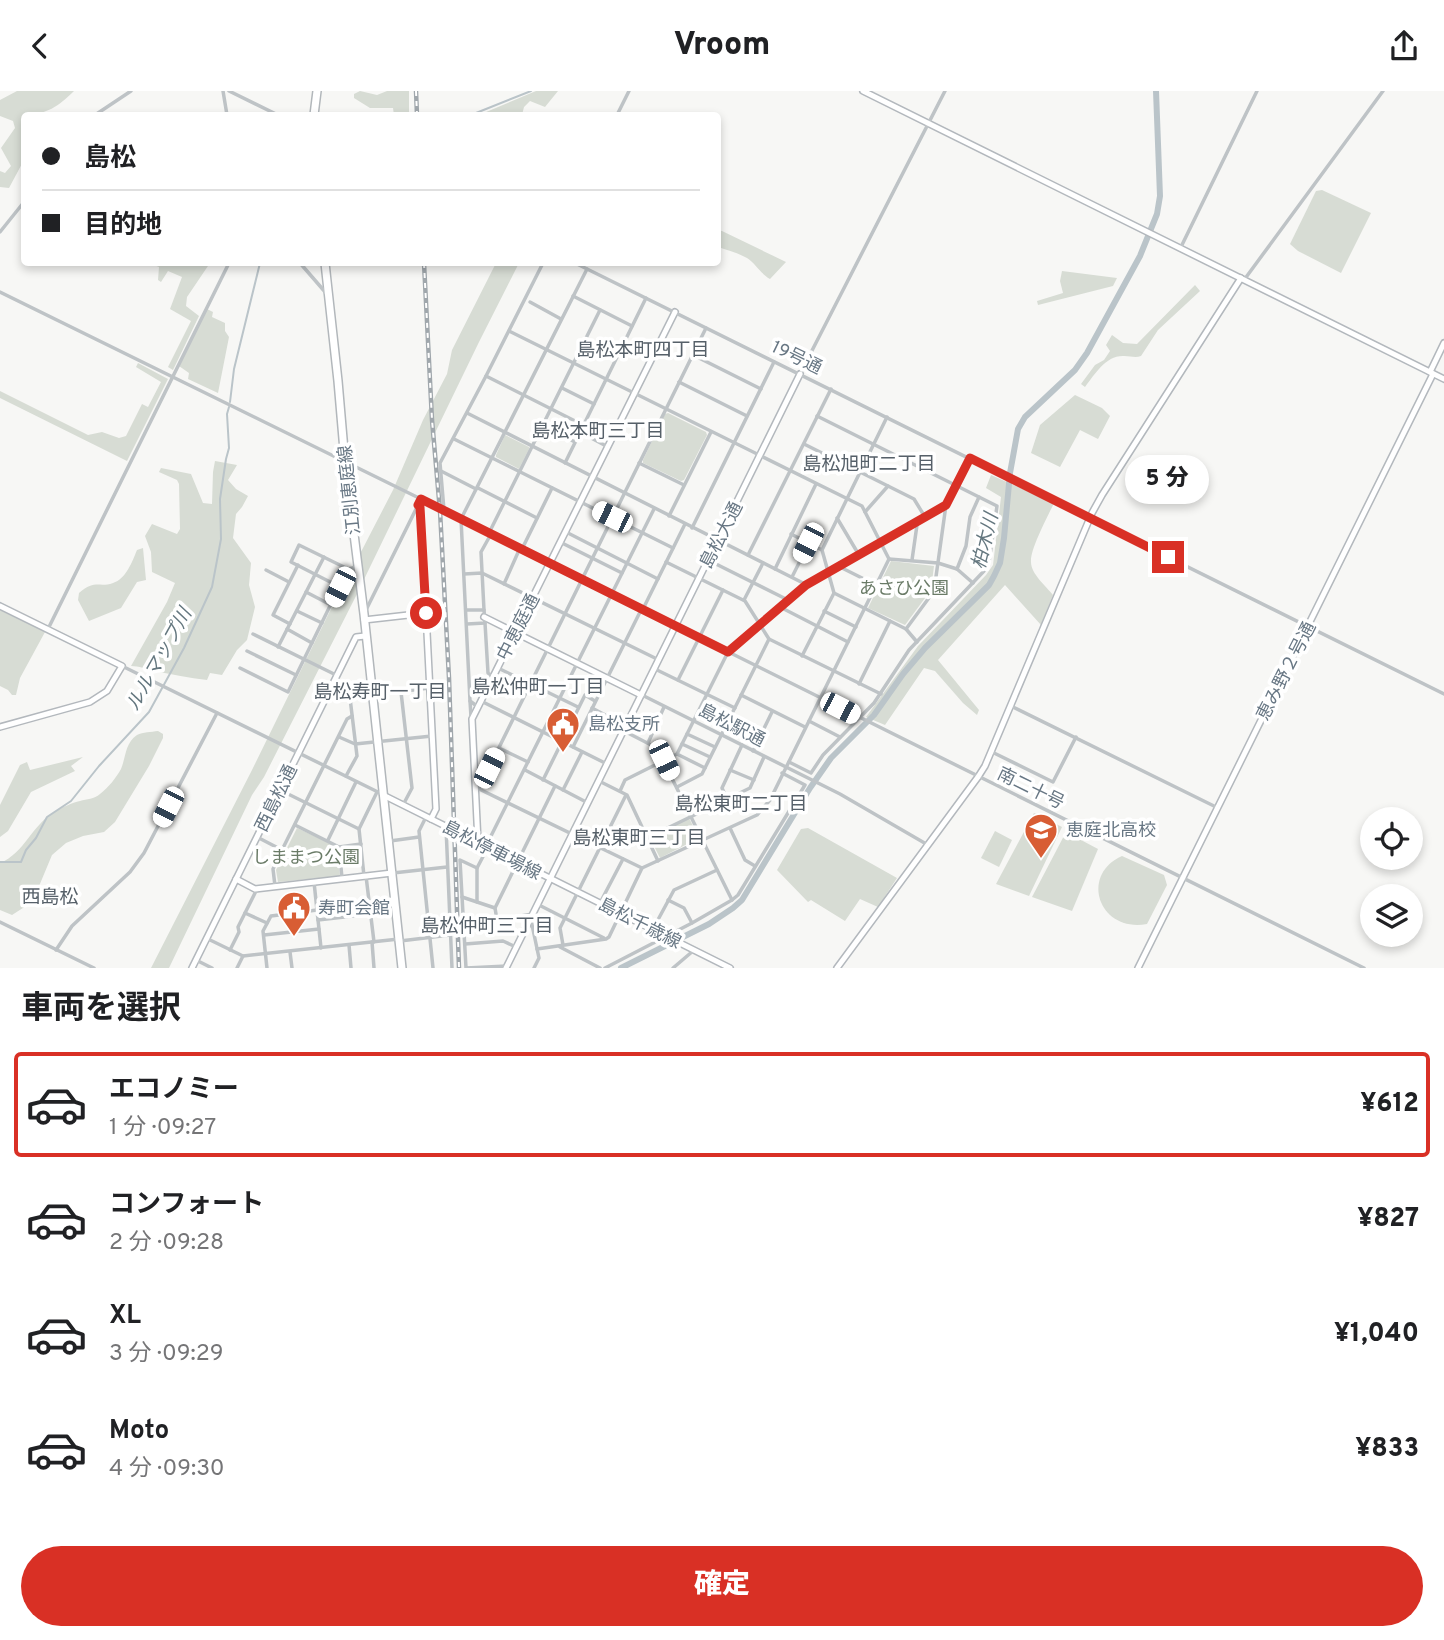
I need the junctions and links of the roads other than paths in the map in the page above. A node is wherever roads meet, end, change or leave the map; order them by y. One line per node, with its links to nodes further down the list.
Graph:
1 (131, 91): 10 (street)
2 (223, 91): 11 (street)
3 (229, 91): 12 (street)
4 (319, 91): 13 (main road)
5 (629, 91): 14 (street)
6 (863, 91): 15 (street)
7 (944, 91): 15 (street)
8 (1258, 91): 18 (street)
9 (1383, 91): 25 (street)
10 (100, 112)
11 (226, 112)
12 (272, 112)
13 (316, 112)
14 (618, 112)
15 (928, 123): 18 (street); 45 (street)
16 (21, 206): 17 (street)
17 (0, 232)
18 (1180, 249): 25 (street)
19 (228, 266): 46 (street)
20 (303, 266): 27 (street)
21 (324, 266): 27 (main road, 江別恵庭線)
22 (542, 266): 36 (street)
23 (582, 266): 24 (street, 19号通)
24 (587, 268): 28 (street); 29 (street, 19号通)
25 (1243, 279): 44 (street); 108 (street)
26 (0, 292): 46 (street, 南二十号)
27 (329, 296): 78 (main road, 江別恵庭線)
28 (573, 296): 31 (street); 33 (street)
29 (646, 298): 32 (street, 19号通); 34 (street)
30 (530, 302): 33 (street)
31 (600, 310): 34 (street); 37 (street)
32 (675, 312): 35 (street, 19号通); 54 (street, 中恵庭通)
33 (561, 319): 39 (street)
34 (632, 325): 41 (street)
35 (706, 328): 40 (street); 42 (street, 19号通)
36 (509, 331): 39 (street); 47 (street)
37 (584, 342): 41 (street); 43 (street)
38 (1444, 344): 44 (street, 恵み野２号通)
39 (546, 350): 43 (street); 55 (street)
40 (693, 355): 50 (street); 52 (street)
41 (617, 357): 48 (street)
42 (775, 362): 45 (street, 19号通); 52 (street)
43 (574, 363): 48 (street); 51 (street)
44 (1431, 373): 49 (street); 185 (street, 恵み野２号通)
45 (800, 374): 53 (street, 19号通); 75 (street, 島松大通)
46 (173, 376): 78 (street, 南二十号); 188 (street)
47 (486, 376): 55 (street); 59 (street)
48 (606, 379): 54 (street); 56 (street)
49 (1444, 379)
50 (679, 382): 58 (street); 60 (street)
51 (562, 387): 56 (street); 57 (street)
52 (761, 389): 60 (street)
53 (831, 389): 61 (street); 62 (street, 19号通)
54 (634, 394): 58 (street); 74 (street, 中恵庭通)
55 (524, 395): 57 (street); 67 (street)
56 (594, 404): 63 (street)
57 (551, 409): 63 (street); 64 (street)
58 (666, 409): 66 (street); 80 (street)
59 (467, 414): 67 (street); 68 (street)
60 (747, 416): 70 (street)
61 (817, 417): 71 (street); 72 (street)
62 (887, 417): 72 (street); 77 (street, 19号通)
63 (583, 425): 65 (street)
64 (543, 426): 69 (street); 73 (street)
65 (580, 432): 69 (street); 74 (street)
66 (711, 432): 70 (street); 87 (street)
67 (505, 433): 73 (street); 76 (street)
68 (454, 439): 76 (street); 81 (street)
69 (575, 442): 79 (street)
70 (734, 443): 75 (street); 112 (street)
71 (804, 444): 82 (street); 84 (street)
72 (873, 445): 84 (street); 89 (street)
73 (533, 447): 79 (street); 83 (street)
74 (608, 447): 85 (street, 中恵庭通)
75 (761, 456): 82 (street); 117 (street, 島松大通)
76 (492, 458): 83 (street); 91 (street)
77 (970, 458): 89 (street); 108 (street, 19号通)
78 (345, 462): 94 (street, 南二十号); 139 (main road, 江別恵庭線)
79 (565, 463): 85 (street)
80 (639, 463): 87 (street); 92 (street)
81 (440, 471): 91 (street); 101 (street)
82 (790, 471): 86 (street); 125 (street)
83 (520, 472): 90 (street); 96 (street)
84 (860, 472): 88 (street); 95 (street)
85 (593, 477): 92 (street); 97 (street, 中恵庭通)
86 (816, 484): 95 (street); 116 (street)
87 (684, 485): 103 (street)
88 (888, 486): 102 (street); 105 (street)
89 (956, 486): 93 (street); 99 (street)
90 (552, 487): 97 (street); 106 (street)
91 (478, 488): 96 (street); 109 (street)
92 (624, 494): 100 (street); 104 (street)
93 (979, 497): 141 (street); 154 (street)
94 (421, 499): 98 (street); 101 (street, 南二十号)
95 (847, 499): 102 (street); 107 (street)
96 (505, 502): 106 (street); 114 (street)
97 (580, 502): 104 (street); 113 (street, 中恵庭通)
98 (418, 505): 174 (street); 176 (street)
99 (946, 505): 105 (street); 136 (street)
100 (654, 509): 103 (street); 115 (street)
101 (444, 510): 109 (street, 南二十号)
102 (865, 512): 118 (street)
103 (669, 516): 111 (street)
104 (612, 517): 115 (street); 122 (street)
105 (925, 517): 110 (street)
106 (537, 518): 121 (street)
107 (837, 518): 124 (street); 126 (street)
108 (1090, 518): 185 (street, 19号通); 236 (street)
109 (461, 519): 114 (street, 南二十号); 147 (street)
110 (915, 522): 118 (street); 130 (street)
111 (685, 524): 112 (street); 123 (street)
112 (692, 528): 117 (street)
113 (566, 532): 119 (street, 中恵庭通); 122 (street)
114 (490, 533): 121 (street, 南二十号); 144 (street)
115 (643, 533): 123 (street); 134 (street)
116 (791, 534): 120 (street); 140 (street)
117 (718, 541): 125 (street); 131 (street, 島松大通)
118 (881, 542): 126 (street); 129 (street)
119 (560, 543): 128 (street); 133 (street, 中恵庭通)
120 (808, 543): 124 (street); 148 (street)
121 (521, 548): 133 (street, 南二十号); 155 (street)
122 (597, 548): 128 (street); 134 (street)
123 (673, 548): 132 (street)
124 (821, 550): 143 (street)
125 (748, 555): 135 (street)
126 (859, 555): 138 (street)
127 (324, 557): 137 (street); 139 (street); 146 (street)
128 (592, 558): 145 (street); 150 (street)
129 (889, 559): 130 (street); 157 (street)
130 (912, 560): 136 (street)
131 (708, 561): 149 (street, 島松大通); 153 (street)
132 (666, 562): 149 (street); 151 (street)
133 (550, 563): 150 (street, 南二十号); 163 (street, 中恵庭通)
134 (627, 563): 145 (street); 151 (street)
135 (763, 563): 140 (street); 153 (street)
136 (938, 563): 141 (street); 190 (street)
137 (298, 565): 146 (street); 152 (street)
138 (841, 565): 143 (street); 157 (street)
139 (353, 568): 158 (street); 176 (main road, 江別恵庭線)
140 (775, 569): 148 (street)
141 (957, 569): 154 (street)
142 (265, 570): 152 (street)
143 (828, 572): 156 (street); 162 (street)
144 (482, 573): 147 (street); 155 (street); 177 (street)
145 (622, 573): 161 (street)
146 (315, 574): 158 (street); 160 (street)
147 (464, 574): 171 (street)
148 (792, 577): 156 (street)
149 (699, 578): 159 (street); 183 (street, 島松大通)
150 (581, 579): 161 (street, 南二十号); 175 (street)
151 (658, 579): 170 (street)
152 (290, 582): 180 (street)
153 (753, 583): 164 (street); 165 (street)
154 (973, 583): 198 (street)
155 (504, 584): 163 (street)
156 (806, 585): 165 (street)
157 (876, 585): 169 (street)
158 (340, 587): 166 (street)
159 (723, 590): 164 (street); 194 (street)
160 (306, 592): 166 (street); 172 (street)
161 (612, 593): 170 (street, 南二十号); 187 (street)
162 (834, 593): 169 (street); 173 (street)
163 (533, 597): 175 (street); 191 (street, 中恵庭通)
164 (744, 600): 182 (street)
165 (788, 600): 168 (street)
166 (331, 605): 179 (street)
167 (0, 606): 188 (street)
168 (780, 607): 182 (street); 184 (street)
169 (865, 608): 178 (street); 186 (street)
170 (642, 609): 183 (street, 南二十号); 196 (street)
171 (466, 610): 177 (street); 181 (street)
172 (297, 611): 179 (street); 180 (street)
173 (824, 611): 184 (street); 186 (street)
174 (426, 613): 176 (street); 222 (street, 島松停車場線)
175 (565, 613): 187 (street); 201 (street)
176 (364, 617): 193 (main road, 江別恵庭線)
177 (484, 617): 181 (street); 191 (street); 216 (street)
178 (890, 621): 190 (street); 220 (street)
179 (321, 623): 199 (street)
180 (290, 624): 189 (street)
181 (467, 624): 233 (street)
182 (760, 624): 195 (street); 203 (street)
183 (676, 625): 194 (street, 南二十号); 206 (street, 島松大通)
184 (817, 626): 197 (street); 204 (street)
185 (1306, 626): 225 (street, 19号通); 305 (street, 恵み野２号通)
186 (856, 627): 197 (street)
187 (595, 628): 196 (street); 207 (street)
188 (48, 629): 208 (street)
189 (287, 629): 199 (street); 200 (street)
190 (906, 629): 198 (street)
191 (516, 632): 201 (street); 211 (street, 中恵庭通)
192 (253, 634): 200 (street)
193 (365, 636): 215 (street, 西島松通); 226 (main road, 江別恵庭線)
194 (699, 637): 203 (street, 南二十号); 218 (street)
195 (769, 639): 204 (street); 209 (street)
196 (625, 642): 206 (street); 217 (street)
197 (848, 642): 213 (street)
198 (917, 642): 229 (street)
199 (312, 643): 205 (street)
200 (278, 647): 205 (street)
201 (548, 649): 207 (street); 219 (street)
202 (247, 651): 214 (street)
203 (728, 652): 209 (street, 南二十号); 224 (street)
204 (802, 656): 213 (street)
205 (304, 659): 214 (street); 215 (street)
206 (659, 660): 212 (street, 島松大通)
207 (577, 663): 217 (street); 231 (street)
208 (122, 666): 242 (street); 249 (street)
209 (755, 666): 228 (street); 232 (street, 南二十号)
210 (240, 668): 214 (street)
211 (498, 668): 216 (street, 中恵庭通); 219 (street)
212 (655, 669): 218 (street); 227 (street, 島松大通)
213 (834, 671): 220 (street); 232 (street)
214 (296, 675)
215 (337, 675): 221 (street, 西島松通)
216 (493, 677): 235 (street, 中恵庭通)
217 (607, 678): 227 (street); 234 (street)
218 (678, 680): 224 (street)
219 (530, 684): 231 (street); 244 (street)
220 (859, 684): 229 (street)
221 (331, 688): 230 (street); 272 (street, 西島松通)
222 (429, 688): 223 (street); 255 (street, 島松停車場線)
223 (401, 692): 226 (street); 259 (street)
224 (707, 694): 240 (street); 247 (street)
225 (1444, 694)
226 (372, 695): 230 (street); 260 (main road, 江別恵庭線)
227 (641, 695): 238 (street, 島松駅通); 251 (street, 島松停車場線)
228 (741, 695): 240 (street); 241 (street)
229 (881, 695): 246 (street)
230 (350, 698): 243 (street)
231 (560, 698): 237 (street); 252 (street)
232 (820, 698): 246 (street, 南二十号); 248 (street)
233 (470, 701): 235 (street); 245 (street)
234 (596, 701): 237 (street); 239 (street)
235 (480, 704): 244 (street); 245 (street, 中恵庭通)
236 (1011, 706): 258 (street); 271 (street)
237 (579, 707): 261 (street)
238 (664, 707): 247 (street, 島松駅通); 262 (street)
239 (592, 708): 251 (street); 266 (street)
240 (735, 708): 254 (street)
241 (773, 711): 250 (street); 269 (street)
242 (217, 713): 272 (street); 383 (street)
243 (352, 716): 256 (street); 263 (street)
244 (513, 718): 252 (street); 268 (street)
245 (472, 719): 294 (street, 中恵庭通)
246 (862, 719): 257 (street); 287 (street, 南二十号)
247 (693, 721): 253 (street); 254 (street, 島松駅通)
248 (809, 721): 250 (street); 257 (street)
249 (0, 727)
250 (806, 727): 278 (street)
251 (625, 728): 262 (street); 279 (street, 島松停車場線)
252 (543, 733): 261 (street); 277 (street)
253 (687, 734): 264 (street); 267 (street)
254 (721, 735): 265 (street, 島松駅通); 267 (street)
255 (432, 736): 259 (street); 307 (street, 島松停車場線)
256 (339, 737): 263 (street); 280 (street)
257 (841, 737): 278 (street)
258 (1076, 737): 271 (street); 305 (street)
259 (406, 739): 260 (street); 304 (street)
260 (378, 742): 263 (street); 298 (main road, 江別恵庭線)
261 (562, 742): 266 (street); 288 (street)
262 (648, 743): 276 (street)
263 (355, 744): 286 (street)
264 (682, 744): 273 (street); 274 (street)
265 (743, 745): 269 (street, 島松駅通); 284 (street)
266 (573, 747): 270 (street)
267 (715, 747): 274 (street)
268 (499, 748): 277 (street); 294 (street)
269 (753, 751): 275 (street, 島松駅通)
270 (582, 752): 279 (street); 296 (street)
271 (992, 752): 287 (street)
272 (299, 753): 280 (street); 295 (street, 西島松通)
273 (677, 754): 276 (street); 282 (street)
274 (710, 757): 282 (street)
275 (764, 757): 281 (street, 島松駅通); 289 (street)
276 (664, 760): 293 (street); 297 (street)
277 (528, 762): 283 (street)
278 (789, 762): 281 (street)
279 (607, 764): 291 (street, 島松停車場線)
280 (325, 765): 286 (street); 301 (street)
281 (786, 767): 285 (street); 324 (street, 島松駅通)
282 (705, 768): 293 (street)
283 (524, 770): 288 (street); 302 (street)
284 (730, 770): 289 (street); 300 (street)
285 (782, 773): 313 (street); 332 (street)
286 (346, 776): 290 (street)
287 (978, 777): 324 (street); 340 (street, 南二十号)
288 (543, 780): 292 (street)
289 (754, 780): 300 (street)
290 (357, 781): 298 (street); 309 (street)
291 (599, 781): 297 (street); 303 (street, 島松停車場線)
292 (555, 786): 296 (street); 308 (street)
293 (677, 787): 306 (street)
294 (477, 788): 302 (street); 322 (street, 中恵庭通)
295 (280, 790): 301 (street); 316 (street, 西島松通)
296 (563, 790): 303 (street)
297 (620, 791): 299 (street)
298 (380, 793): 304 (street, 島松停車場線); 314 (street); 321 (main road, 江別恵庭線)
299 (626, 795): 312 (street); 318 (street)
300 (727, 799): 306 (street)
301 (306, 802): 309 (street); 310 (street)
302 (508, 803): 308 (street); 326 (street)
303 (588, 803): 315 (street, 島松停車場線)
304 (403, 805): 307 (street, 島松停車場線)
305 (1216, 807): 340 (street, 恵み野２号通)
306 (692, 816): 318 (street); 320 (street)
307 (429, 818): 311 (street, 島松停車場線); 317 (street)
308 (540, 818): 315 (street); 331 (street)
309 (339, 819): 314 (street); 319 (street)
310 (295, 825): 319 (street); 328 (street)
311 (446, 827): 322 (street, 島松停車場線); 333 (street)
312 (610, 827): 318 (street); 327 (street)
313 (730, 828): 320 (street); 332 (street)
314 (359, 829): 323 (street)
315 (573, 834): 327 (street); 343 (street, 島松停車場線)
316 (257, 837): 328 (street); 342 (street, 西島松通)
317 (419, 837): 321 (street); 336 (street)
318 (647, 838): 330 (street)
319 (328, 840): 325 (street)
320 (703, 840): 330 (street); 337 (street)
321 (388, 841): 338 (main road, 江別恵庭線)
322 (478, 842): 326 (street, 島松停車場線)
323 (361, 844): 325 (street); 339 (street)
324 (928, 845): 406 (street)
325 (339, 847): 341 (street)
326 (487, 847): 331 (street, 島松停車場線); 334 (street)
327 (600, 847): 329 (street); 347 (street)
328 (282, 850): 345 (street)
329 (623, 859): 335 (street); 352 (street)
330 (658, 861): 335 (street)
331 (518, 862): 343 (street, 島松停車場線); 354 (street)
332 (755, 866): 350 (street)
333 (447, 867): 336 (street); 370 (street)
334 (477, 868): 348 (street); 351 (street)
335 (642, 868): 357 (street)
336 (423, 869): 338 (street); 371 (street)
337 (717, 870): 349 (street); 350 (street)
338 (392, 873): 339 (street); 375 (main road, 江別恵庭線)
339 (365, 876): 341 (street); 358 (street)
340 (1179, 876): 407 (street, 恵み野２号通); 408 (street, 南二十号)
341 (342, 878): 344 (street)
342 (236, 879): 346 (street); 373 (street, 西島松通)
343 (550, 879): 347 (street, 島松千歳線); 353 (street)
344 (314, 882): 345 (street); 355 (street)
345 (275, 885): 346 (street)
346 (258, 888): 356 (street)
347 (577, 892): 352 (street, 島松千歳線); 360 (street)
348 (462, 897): 351 (street); 366 (street)
349 (668, 900): 365 (street); 368 (street)
350 (732, 900): 365 (street)
351 (477, 902): 354 (street)
352 (600, 903): 357 (street, 島松千歳線)
353 (537, 904): 359 (street); 360 (street)
354 (495, 908): 362 (street)
355 (317, 910): 361 (street); 364 (street)
356 (245, 913): 364 (street); 384 (street)
357 (620, 913): 368 (street, 島松千歳線); 374 (street)
358 (371, 914): 361 (street); 376 (street)
359 (531, 916): 362 (street); 380 (street); 382 (street)
360 (565, 918): 374 (street); 379 (street)
361 (318, 920): 367 (street)
362 (497, 920): 366 (street)
363 (0, 922): 383 (street)
364 (267, 923): 369 (street)
365 (692, 923): 372 (street)
366 (464, 925): 377 (street)
367 (319, 929): 369 (street); 381 (street)
368 (653, 929): 372 (street, 島松千歳線)
369 (264, 935): 387 (street)
370 (450, 935): 371 (street); 401 (street)
371 (430, 937): 375 (street); 400 (street)
372 (668, 937): 385 (street, 島松千歳線); 403 (street)
373 (206, 938): 384 (street); 389 (street, 西島松通)
374 (606, 939): 379 (street)
375 (399, 940): 376 (street); 399 (main road, 江別恵庭線)
376 (373, 942): 378 (street); 398 (street)
377 (465, 944): 380 (street); 390 (street)
378 (349, 945): 381 (street); 397 (street)
379 (561, 946): 382 (street); 403 (street)
380 (516, 947): 390 (street)
381 (321, 948): 386 (street)
382 (537, 949): 402 (street)
383 (56, 950): 391 (street)
384 (230, 950): 388 (street)
385 (694, 950): 404 (street); 405 (street, 島松千歳線)
386 (290, 952): 387 (street); 396 (street)
387 (266, 954): 388 (street); 395 (street)
388 (243, 956): 394 (street)
389 (196, 960): 392 (street, 西島松通); 393 (street)
390 (503, 967)
391 (94, 968)
392 (192, 968)
393 (212, 968)
394 (237, 968)
395 (267, 968)
396 (292, 968)
397 (351, 968)
398 (374, 968)
399 (402, 968)
400 (433, 968)
401 (452, 968)
402 (534, 968)
403 (603, 968)
404 (673, 968)
405 (730, 968)
406 (837, 968)
407 (1138, 968)
408 (1364, 968)

